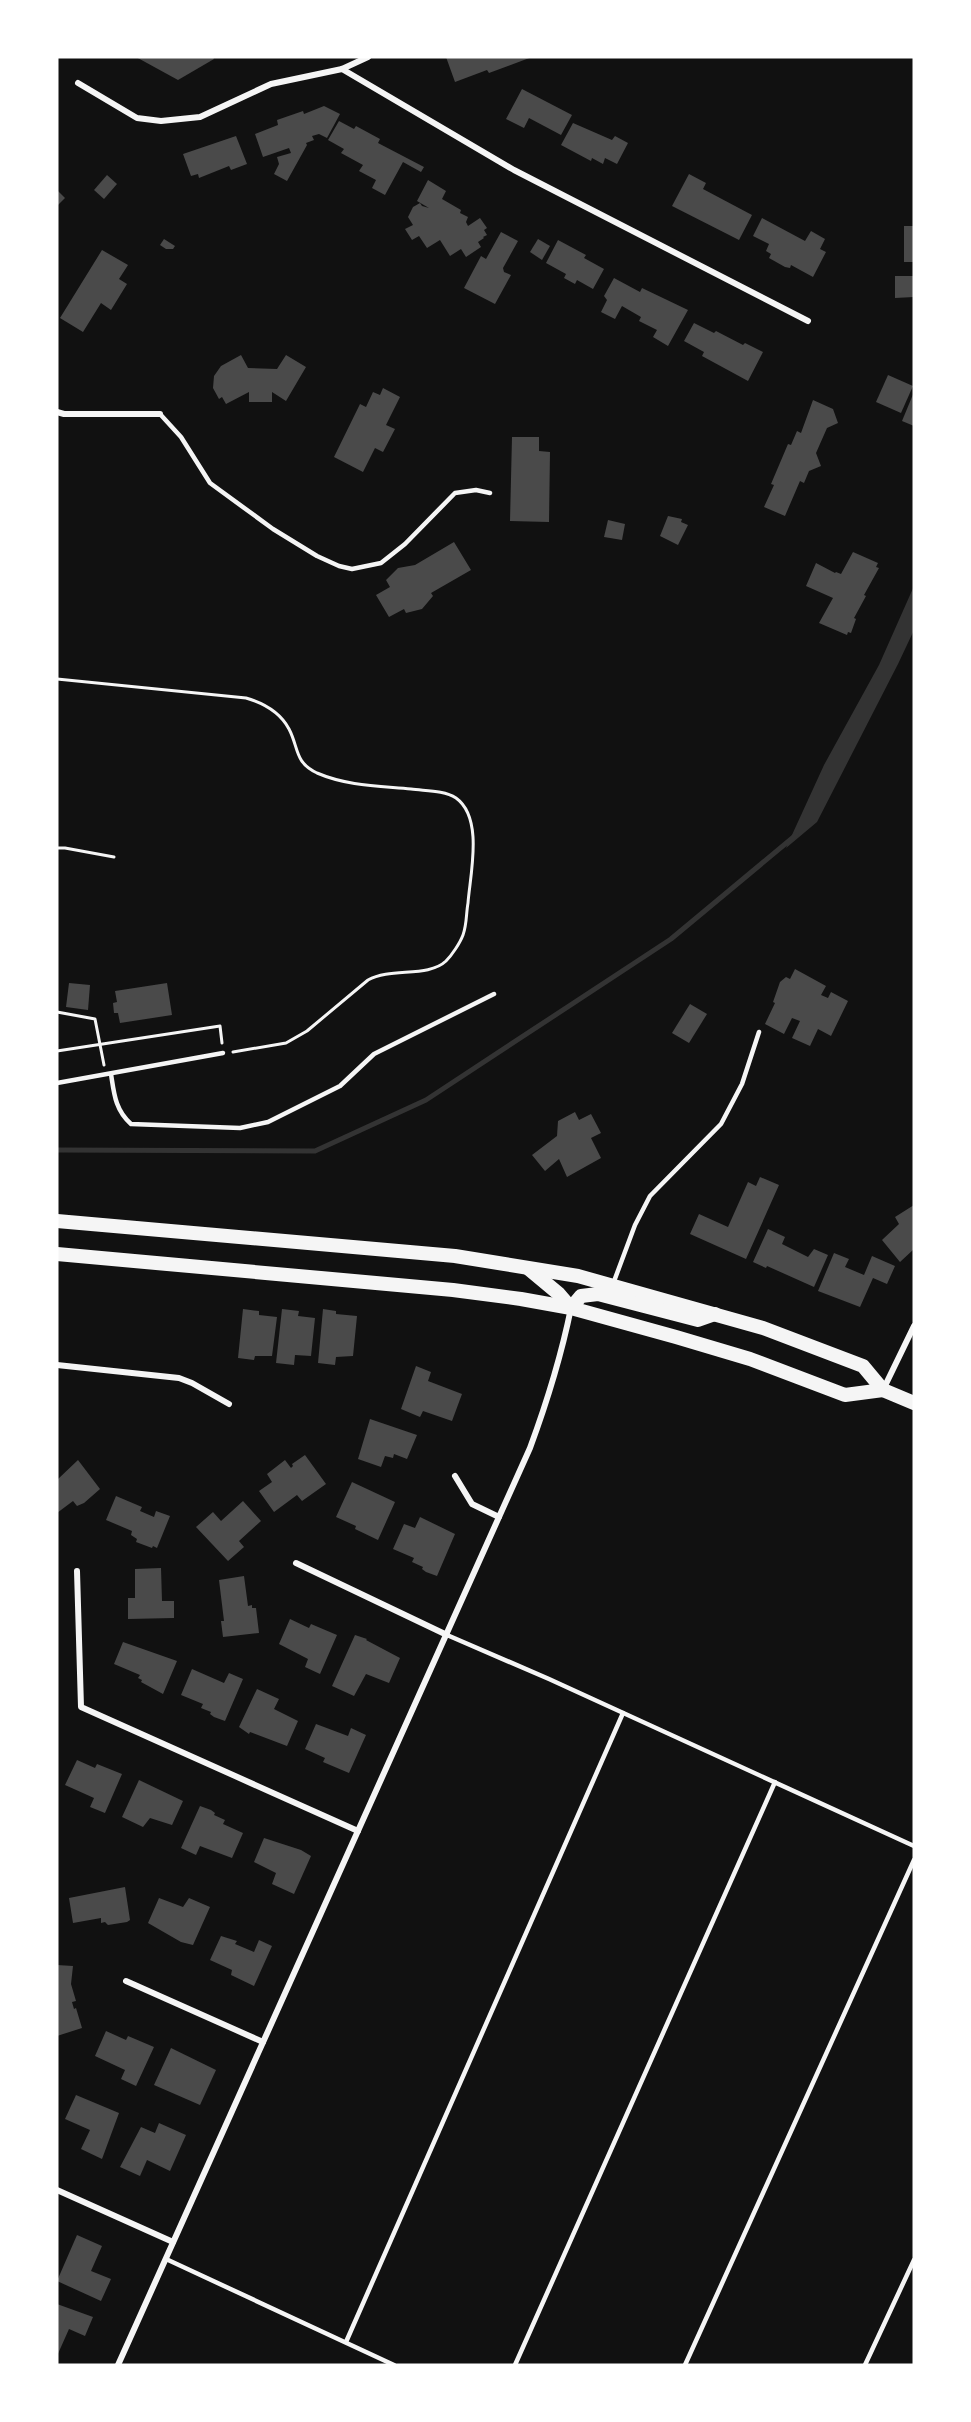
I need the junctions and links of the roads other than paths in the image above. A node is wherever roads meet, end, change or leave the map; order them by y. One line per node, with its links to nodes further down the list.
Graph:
1 (368, 57): 2 (street)
2 (342, 69): 3 (street); 4 (street)
3 (78, 83)
4 (808, 321)
5 (57, 412): 6 (street)
6 (160, 414): 7 (lane)
7 (490, 492)
8 (494, 994): 11 (lane)
9 (759, 1032): 16 (lane)
10 (223, 1053): 11 (lane)
11 (109, 1074): 12 (lane)
12 (57, 1083)
13 (57, 1221): 15 (main road)
14 (57, 1254): 17 (main road)
15 (526, 1266): 16 (main road); 17 (main road)
16 (613, 1284): 18 (main road)
17 (571, 1308): 18 (main road); 21 (main road); 25 (street)
18 (716, 1314): 21 (main road)
19 (914, 1326): 21 (street)
20 (57, 1365): 23 (street)
21 (883, 1390): 22 (main road)
22 (914, 1403)
23 (229, 1404)
24 (455, 1476): 25 (street)
25 (499, 1517): 28 (street)
26 (296, 1563): 28 (street)
27 (77, 1571): 31 (street)
28 (447, 1635): 29 (lane); 31 (street)
29 (623, 1713): 30 (lane); 40 (lane)
30 (775, 1782): 32 (lane); 43 (lane)
31 (358, 1831): 35 (street)
32 (914, 1846)
33 (914, 1860): 44 (lane)
34 (126, 1981): 35 (street)
35 (263, 2042): 37 (street)
36 (57, 2190): 37 (street)
37 (173, 2242): 38 (street)
38 (166, 2259): 40 (lane); 41 (street)
39 (914, 2260): 45 (lane)
40 (346, 2342): 42 (lane)
41 (118, 2365)
42 (394, 2365)
43 (514, 2365)
44 (685, 2365)
45 (865, 2365)

